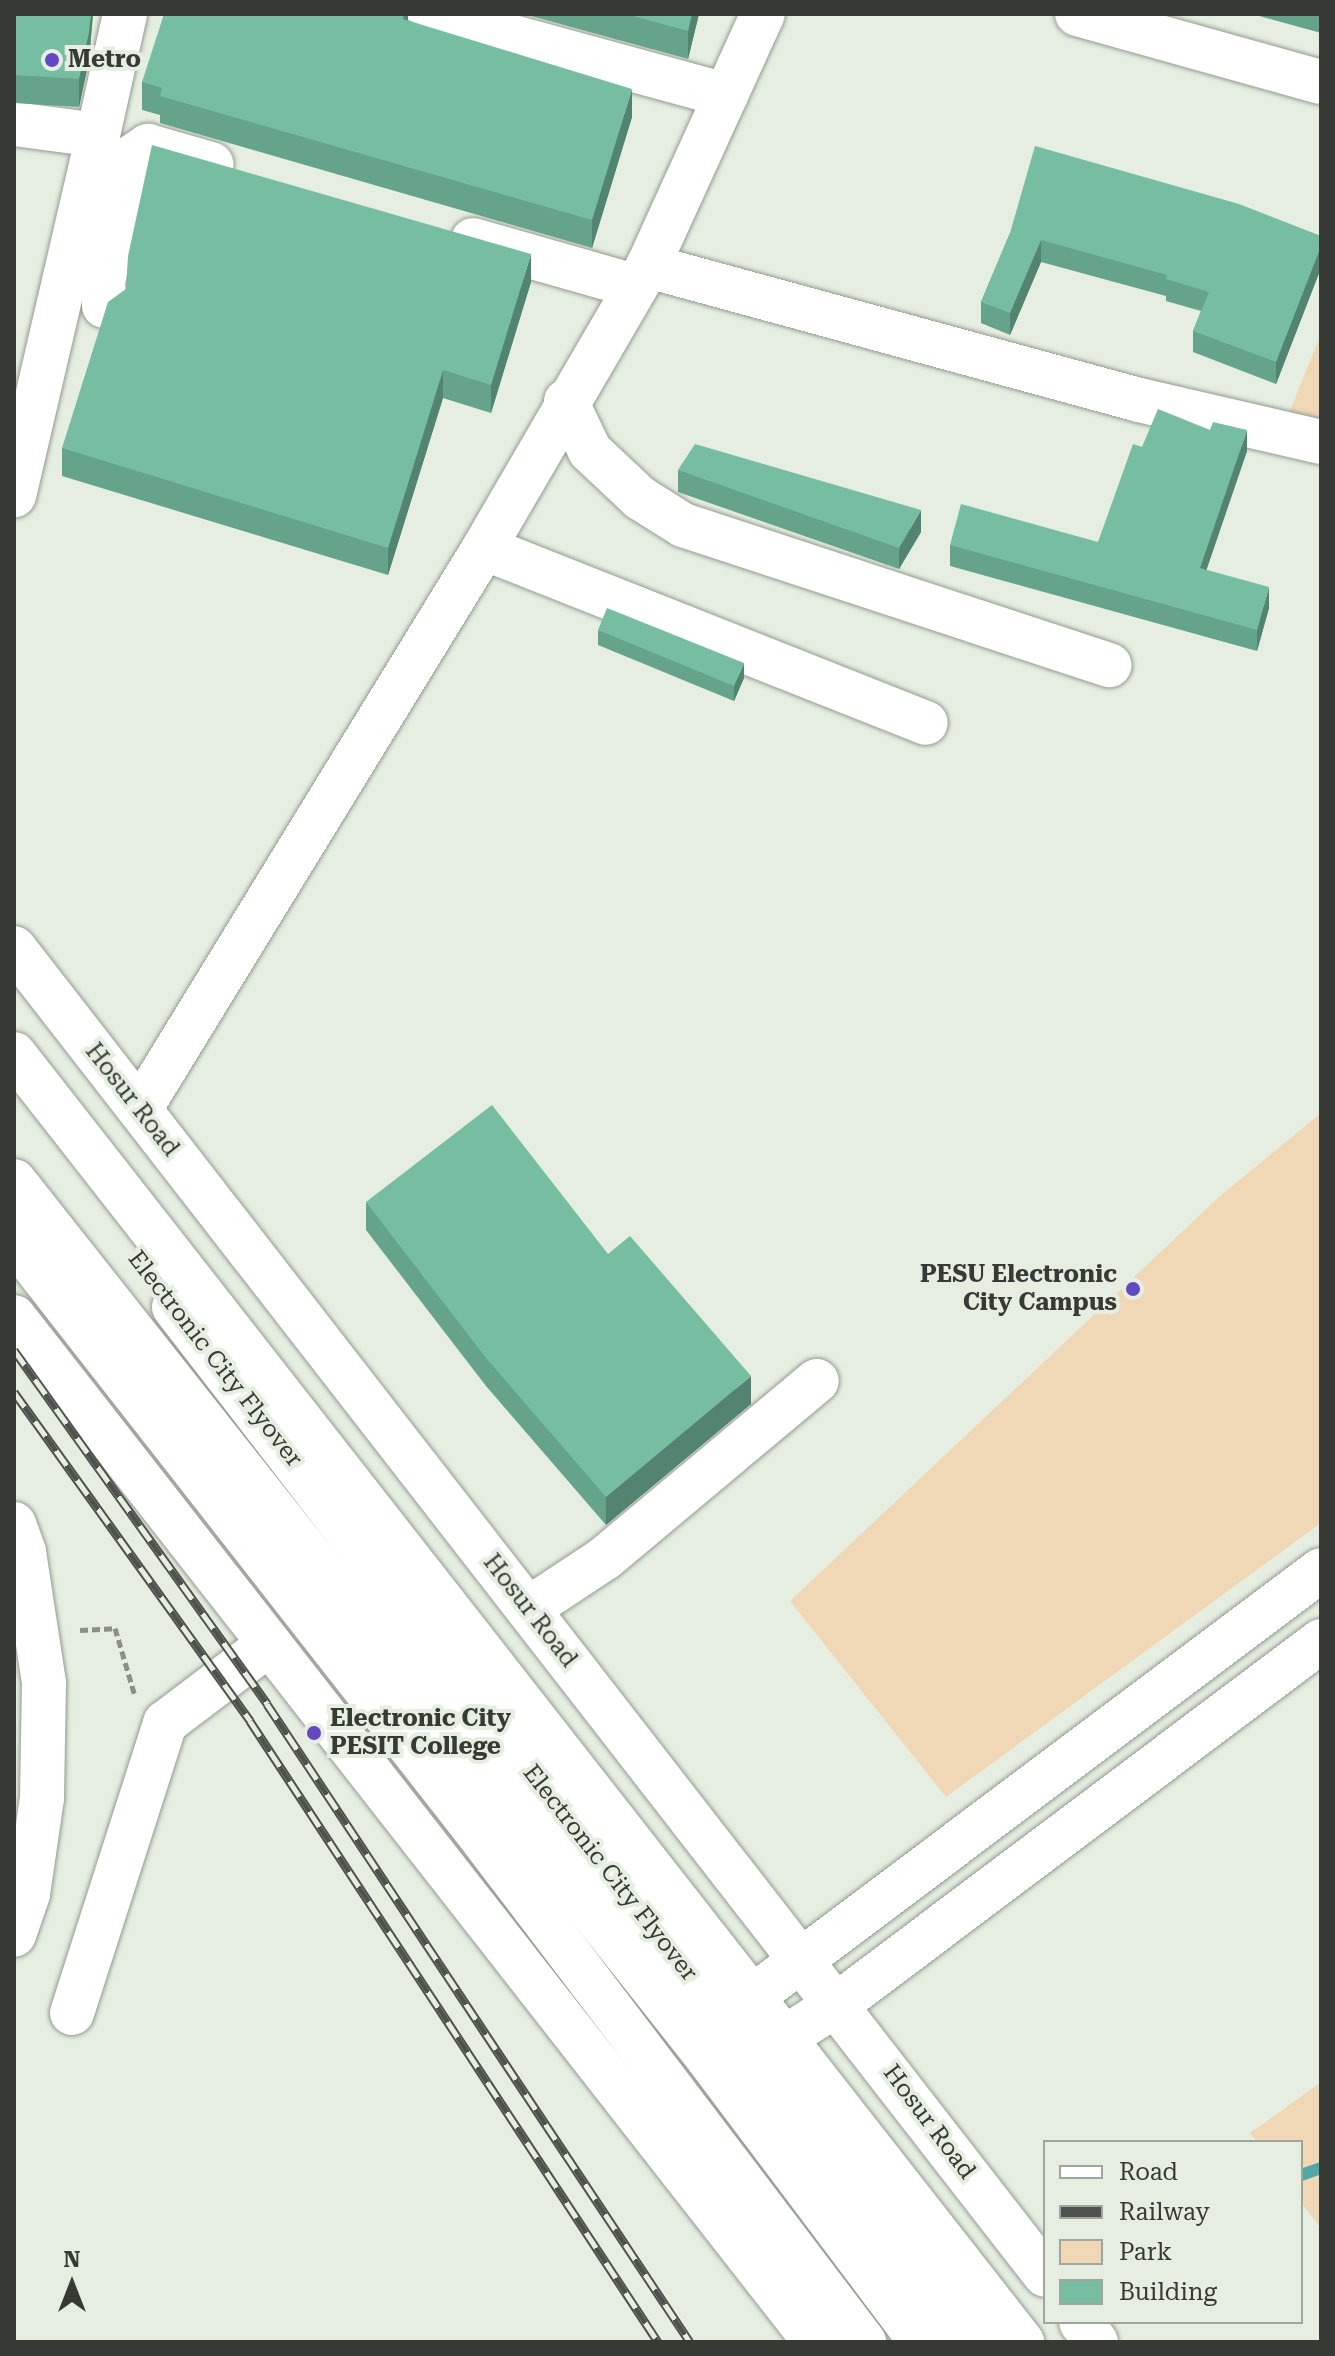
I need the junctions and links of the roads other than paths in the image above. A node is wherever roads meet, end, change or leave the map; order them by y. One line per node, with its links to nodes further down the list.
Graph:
1 (125, 14): 8 (main road)
2 (429, 14): 6 (main road)
3 (763, 14): 6 (main road)
4 (1077, 14): 5 (main road)
5 (1321, 82)
6 (726, 95): 11 (main road)
7 (14, 124): 8 (main road)
8 (98, 135): 15 (main road)
9 (253, 176): 12 (main road)
10 (433, 228): 11 (main road)
11 (641, 276): 13 (main road); 14 (main road)
12 (104, 306)
13 (566, 401): 16 (main road); 17 (main road)
14 (1321, 442)
15 (14, 495)
16 (484, 548): 18 (main road); 22 (main road)
17 (1110, 665)
18 (926, 723)
19 (14, 948): 22 (main road, Hosur Road)
20 (14, 1054): 34 (main road)
21 (14, 1099): 43 (main road, Electronic City Flyover)
22 (140, 1109): 29 (main road, Hosur Road)
23 (14, 1181): 42 (main road, Electronic City Flyover)
24 (14, 1240): 41 (main road)
25 (14, 1317): 31 (main road)
26 (817, 1381): 29 (main road)
27 (14, 1524): 32 (main road)
28 (1321, 1570): 33 (main road)
29 (528, 1609): 33 (main road, Hosur Road)
30 (1321, 1641): 35 (main road)
31 (269, 1644): 36 (main road); 40 (main road)
32 (14, 1935)
33 (802, 1961): 34 (main road); 35 (main road, Hosur Road)
34 (752, 1997): 37 (main road)
35 (839, 2003): 37 (main road); 38 (main road, Hosur Road)
36 (72, 2013)
37 (784, 2038): 44 (main road)
38 (1043, 2272)
39 (1082, 2324): 45 (main road)
40 (815, 2342)
41 (864, 2342)
42 (921, 2342)
43 (972, 2342)
44 (1022, 2342)
45 (1096, 2342)

